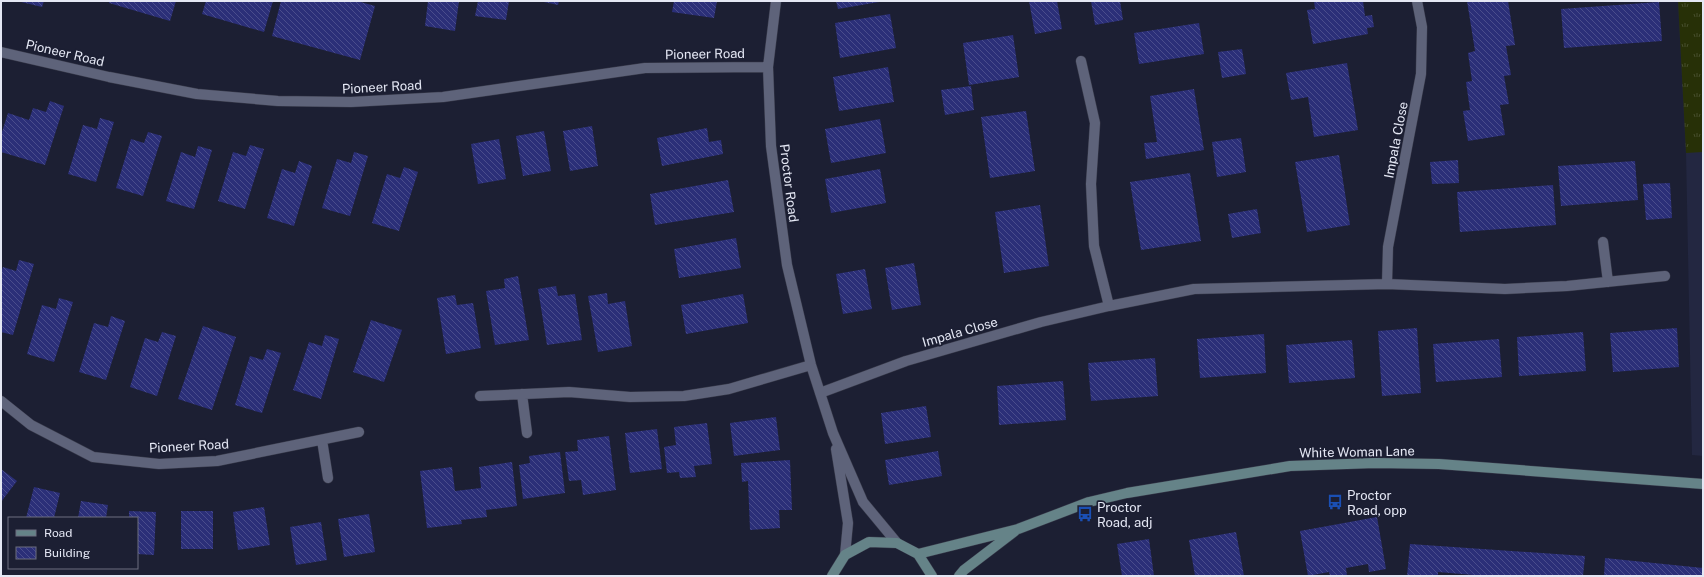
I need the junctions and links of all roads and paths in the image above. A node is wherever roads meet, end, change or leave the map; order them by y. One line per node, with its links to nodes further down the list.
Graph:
1 (776, 1): 5 (street, Proctor Road)
2 (1417, 1): 9 (street, Impala Close)
3 (1, 52): 5 (street, Pioneer Road)
4 (1081, 61): 10 (street)
5 (768, 67): 11 (street, Proctor Road)
6 (1603, 242): 8 (street)
7 (1665, 276): 8 (street, Impala Close)
8 (1608, 282): 9 (street, Impala Close)
9 (1387, 284): 10 (street, Impala Close)
10 (1109, 306): 12 (street, Impala Close)
11 (811, 365): 12 (street, Proctor Road); 13 (street)
12 (820, 393): 18 (street, Proctor Road)
13 (522, 394): 14 (street); 17 (street)
14 (480, 396)
15 (1, 401): 19 (street, Pioneer Road)
16 (359, 432): 19 (street, Pioneer Road)
17 (527, 433)
18 (833, 433): 23 (street, Proctor Road); 25 (street, Proctor Road)
19 (322, 440): 20 (street)
20 (328, 478)
21 (1703, 484): 22 (street, White Woman Lane)
22 (1018, 529): 24 (street, White Woman Lane); 28 (street, White Woman Lane)
23 (897, 543): 24 (street); 25 (street)
24 (918, 554): 27 (street)
25 (845, 555): 26 (street)
26 (830, 576)
27 (932, 576)
28 (959, 576)

